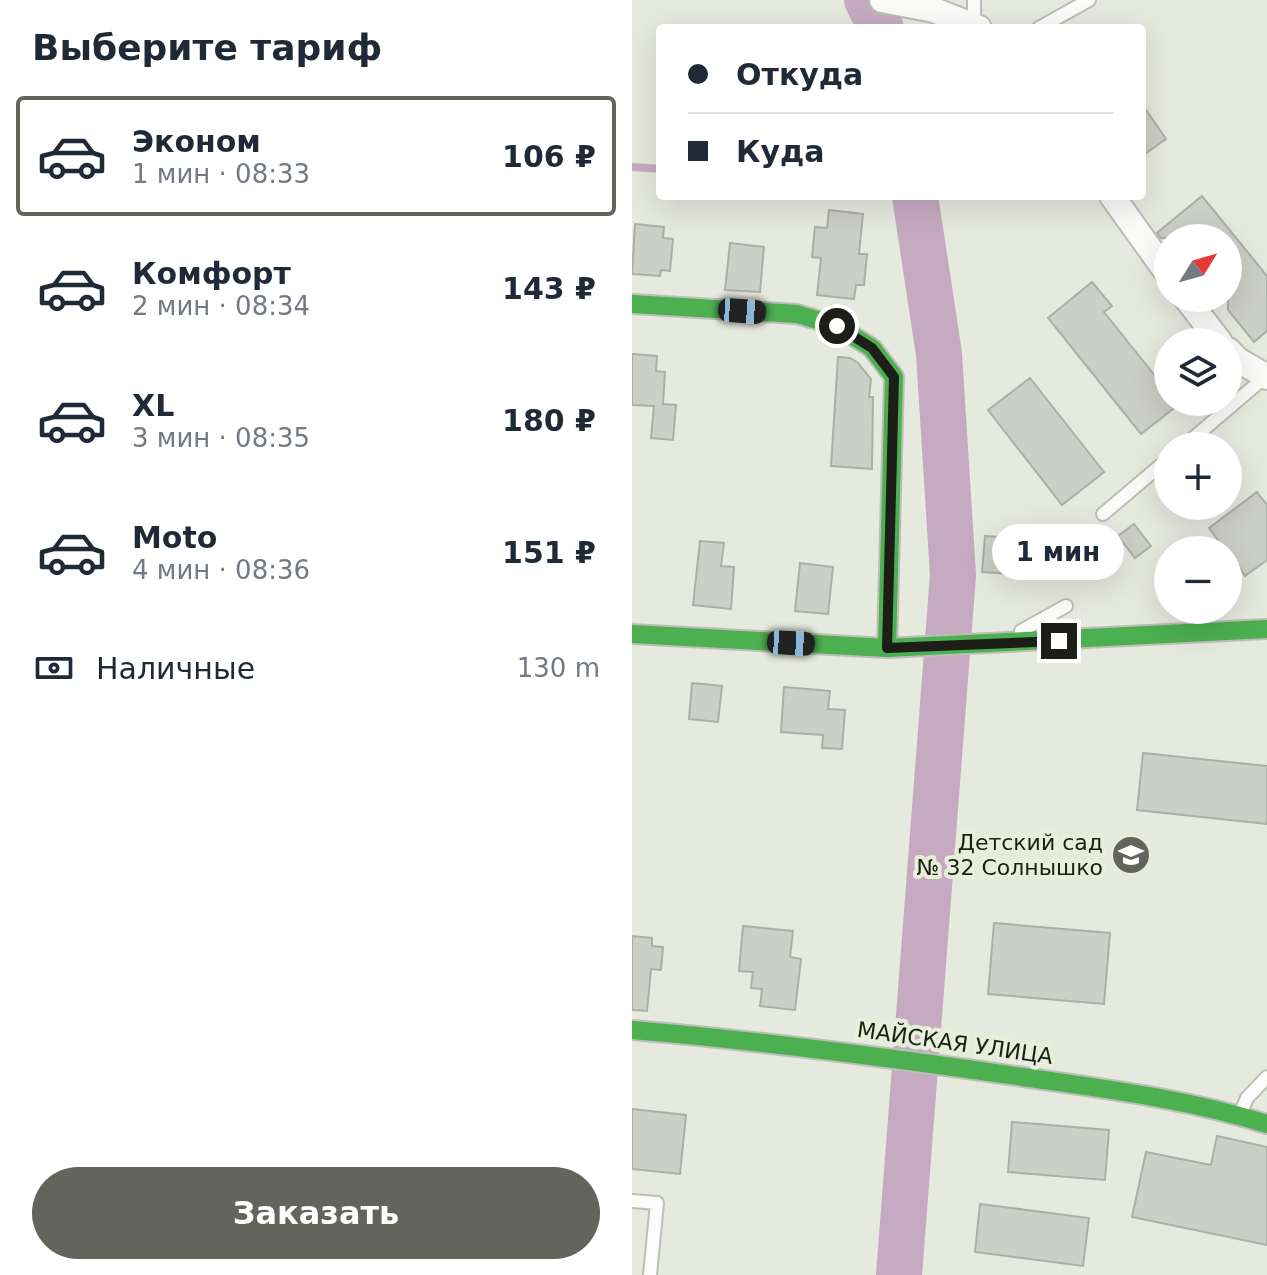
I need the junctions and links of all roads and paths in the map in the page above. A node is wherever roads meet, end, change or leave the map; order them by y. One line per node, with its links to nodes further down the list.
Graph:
1 (974, 0): 5 (lane)
2 (1089, 0): 6 (lane)
3 (888, 1): 4 (street)
4 (971, 24)
5 (976, 24)
6 (1046, 24)
7 (1115, 200): 8 (street)
8 (1154, 254)
9 (632, 304): 21 (street)
10 (1197, 312): 11 (street)
11 (1209, 328)
12 (1242, 362): 13 (street)
13 (1266, 377): 14 (lane)
14 (1201, 432)
15 (1154, 471): 16 (lane)
16 (1103, 514)
17 (1066, 606): 20 (lane)
18 (1267, 629): 20 (street)
19 (632, 634): 21 (street)
20 (997, 644): 21 (street)
21 (887, 648)
22 (632, 1030): 24 (street, МАЙСКАЯ УЛИЦА)
23 (1267, 1077): 24 (lane)
24 (1239, 1115): 25 (street, МАЙСКАЯ УЛИЦА)
25 (1267, 1124)
26 (632, 1201): 27 (lane)
27 (650, 1275)

